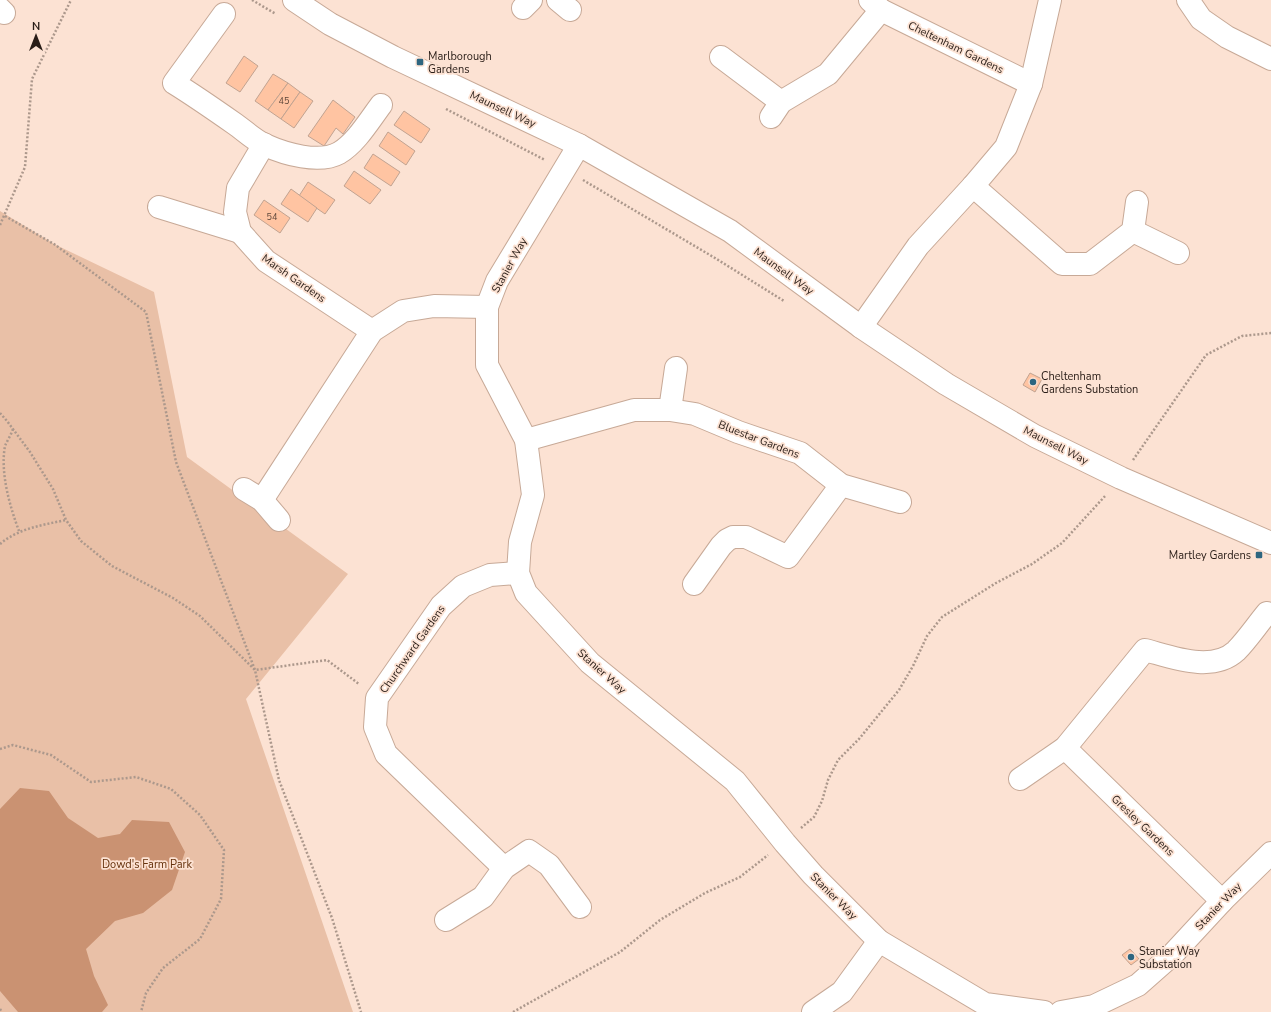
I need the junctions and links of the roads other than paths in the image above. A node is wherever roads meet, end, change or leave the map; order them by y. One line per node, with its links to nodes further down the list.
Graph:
1 (294, 0): 11 (street, Maunsell Way)
2 (1050, 0): 8 (street)
3 (1188, 0): 7 (street)
4 (876, 5): 6 (street, Cheltenham Gardens); 8 (street, Cheltenham Gardens)
5 (224, 14): 10 (street)
6 (721, 57)
7 (1271, 60)
8 (1031, 84): 12 (street)
9 (381, 105): 10 (street)
10 (264, 144): 16 (street, Marsh Gardens)
11 (579, 145): 18 (street, Stanier Way); 19 (street, Maunsell Way)
12 (973, 186): 15 (street); 19 (street)
13 (1137, 202): 15 (street)
14 (159, 207): 16 (street)
15 (1133, 231): 17 (street)
16 (240, 232): 20 (street, Marsh Gardens)
17 (1178, 253)
18 (488, 307): 20 (street); 23 (street, Stanier Way)
19 (860, 327): 27 (street, Maunsell Way)
20 (372, 332): 26 (street)
21 (676, 368): 22 (street)
22 (670, 410): 23 (street, Bluestar Gardens); 24 (street, Bluestar Gardens)
23 (526, 440): 28 (street, Stanier Way)
24 (841, 484): 25 (street, Bluestar Gardens); 29 (street)
25 (900, 502)
26 (279, 520)
27 (1271, 543)
28 (518, 573): 34 (street, Churchward Gardens); 38 (street, Stanier Way)
29 (694, 584)
30 (1267, 613): 31 (street)
31 (1065, 748): 32 (street); 35 (street, Gresley Gardens)
32 (1020, 779)
33 (1271, 853): 35 (street, Stanier Way)
34 (504, 868): 36 (street); 37 (street)
35 (1222, 901): 41 (street, Stanier Way)
36 (580, 908)
37 (446, 920)
38 (879, 941): 39 (street); 40 (street, Stanier Way)
39 (814, 1012)
40 (1044, 1012)
41 (1061, 1012)

